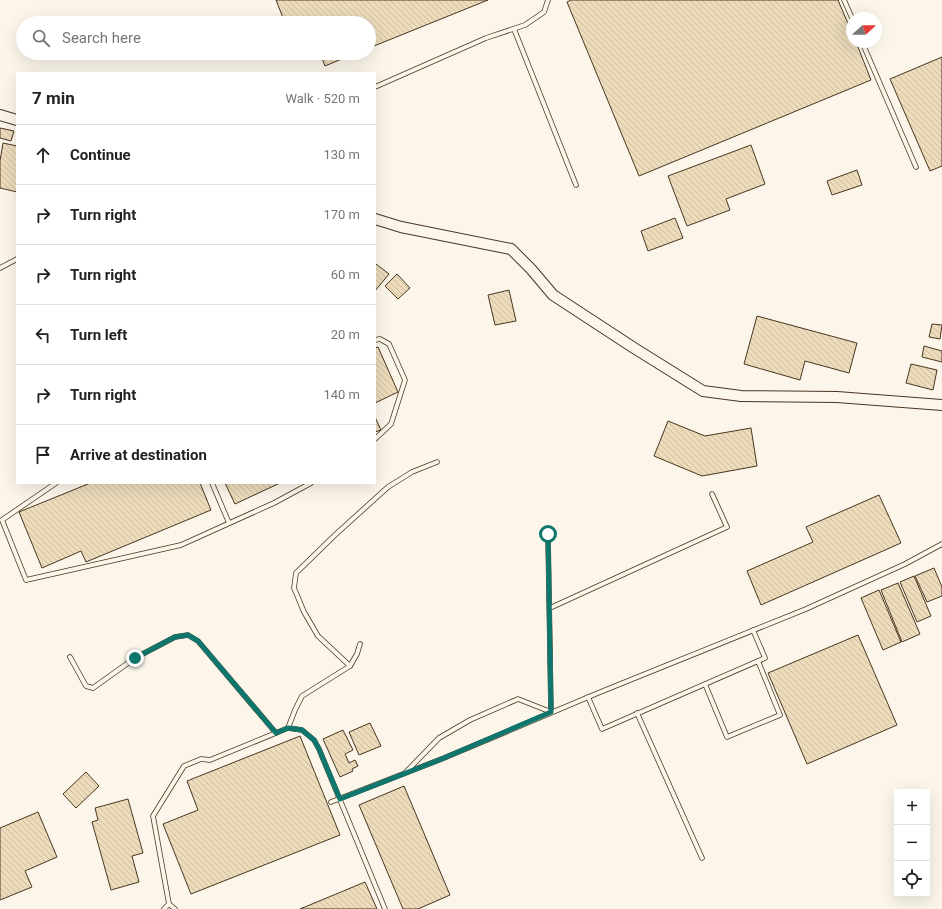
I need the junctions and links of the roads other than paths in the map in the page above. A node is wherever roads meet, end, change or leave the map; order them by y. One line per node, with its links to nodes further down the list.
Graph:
1 (548, 0): 4 (lane)
2 (844, 0): 3 (lane)
3 (849, 12)
4 (514, 29): 6 (lane); 10 (lane)
5 (865, 48): 9 (lane)
6 (376, 87)
7 (0, 115): 8 (street)
8 (16, 120)
9 (916, 167)
10 (576, 185)
11 (376, 220): 15 (street)
12 (16, 260): 13 (lane)
13 (0, 268)
14 (376, 340): 16 (lane)
15 (942, 405)
16 (376, 437)
17 (437, 462): 30 (lane)
18 (55, 484): 22 (lane)
19 (212, 484): 22 (lane)
20 (309, 484): 22 (lane)
21 (712, 494): 25 (lane)
22 (229, 523)
23 (548, 534): 25 (lane)
24 (942, 544): 26 (lane)
25 (550, 608): 33 (lane)
26 (753, 630): 29 (lane); 32 (lane)
27 (360, 644): 30 (lane)
28 (70, 657): 36 (lane)
29 (758, 661): 31 (lane); 31 (lane)
30 (350, 666): 35 (lane)
31 (705, 684): 34 (lane)
32 (588, 697): 33 (lane); 34 (lane)
33 (551, 712): 37 (lane); 37 (lane)
34 (637, 713): 40 (lane)
35 (288, 728): 36 (lane); 38 (lane)
36 (276, 733): 41 (lane)
37 (404, 773): 38 (lane)
38 (340, 799): 39 (lane); 44 (lane)
39 (331, 802)
40 (702, 858)
41 (169, 904): 42 (lane); 43 (lane)
42 (164, 909)
43 (175, 909)
44 (385, 909)

